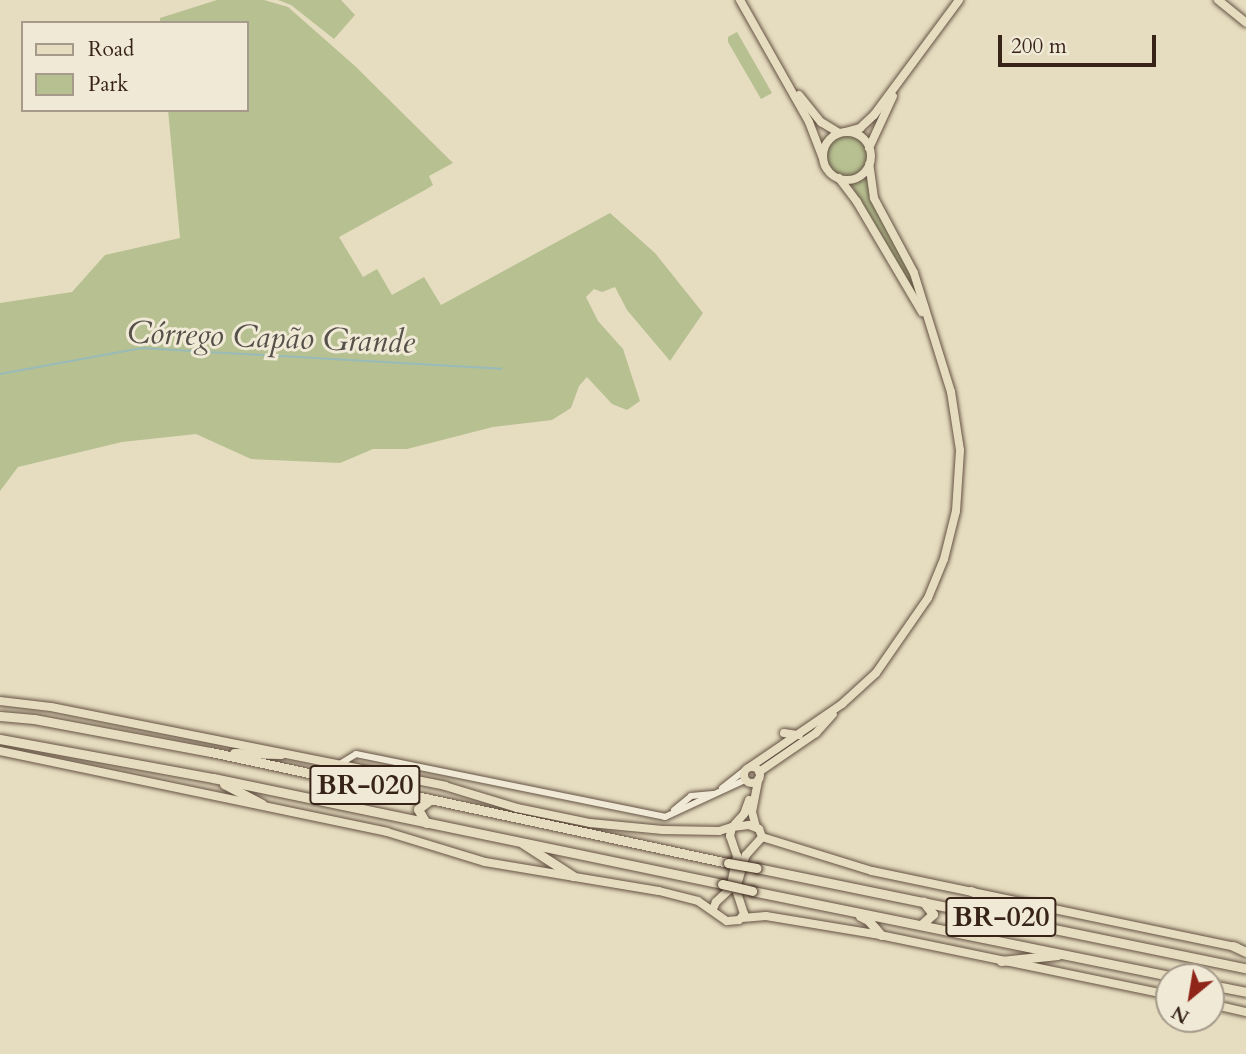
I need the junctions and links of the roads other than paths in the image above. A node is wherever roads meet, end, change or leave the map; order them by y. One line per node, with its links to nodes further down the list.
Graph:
1 (740, 0): 5 (main road)
2 (959, 0): 6 (main road)
3 (1218, 0): 4 (main road)
4 (1246, 23)
5 (781, 69): 7 (main road); 9 (main road)
6 (903, 78): 7 (main road); 8 (main road)
7 (842, 133): 8 (main road); 9 (main road)
8 (869, 148): 10 (main road)
9 (823, 158): 11 (main road)
10 (869, 164): 11 (main road); 12 (main road)
11 (839, 178): 12 (main road)
12 (930, 326): 14 (main road)
13 (0, 701): 22 (main road)
14 (842, 704): 17 (main road); 19 (main road)
15 (0, 716): 21 (highway, BR-020)
16 (784, 733): 17 (main road)
17 (799, 735): 19 (main road)
18 (0, 739): 26 (highway, BR-020)
19 (784, 750): 24 (main road); 27 (main road)
20 (0, 751): 30 (main road)
21 (211, 752): 22 (highway); 29 (highway, BR-020)
22 (281, 754): 23 (main road)
23 (338, 765): 25 (street); 28 (main road)
24 (748, 769): 27 (main road); 27 (main road); 31 (street)
25 (438, 771): 28 (street); 31 (street)
26 (213, 778): 30 (highway); 32 (highway, BR-020)
27 (753, 779): 31 (street); 33 (main road); 34 (main road)
28 (445, 786): 33 (main road)
29 (432, 800): 32 (highway); 39 (highway, BR-020, bridge)
30 (262, 804): 37 (main road)
31 (670, 815)
32 (426, 823): 36 (highway, BR-020)
33 (733, 826): 34 (main road); 40 (main road)
34 (756, 827): 35 (main road)
35 (762, 837): 38 (main road); 42 (main road)
36 (517, 840): 37 (highway); 41 (highway, BR-020, bridge)
37 (573, 876): 40 (main road)
38 (971, 891): 44 (highway); 46 (main road)
39 (923, 901): 43 (highway); 44 (highway, BR-020)
40 (713, 909): 42 (main road)
41 (846, 910): 43 (highway, BR-020); 45 (highway)
42 (742, 918): 45 (main road)
43 (922, 924): 48 (highway, BR-020)
44 (1050, 928): 50 (highway, BR-020)
45 (881, 935): 49 (main road)
46 (1233, 946): 47 (highway)
47 (1246, 950)
48 (1069, 954): 49 (highway); 51 (highway, BR-020)
49 (1000, 961): 53 (main road)
50 (1246, 968)
51 (1155, 973)
52 (1225, 988): 54 (highway)
53 (1155, 992)
54 (1246, 992)
55 (1225, 1007): 56 (main road)
56 (1246, 1012)

